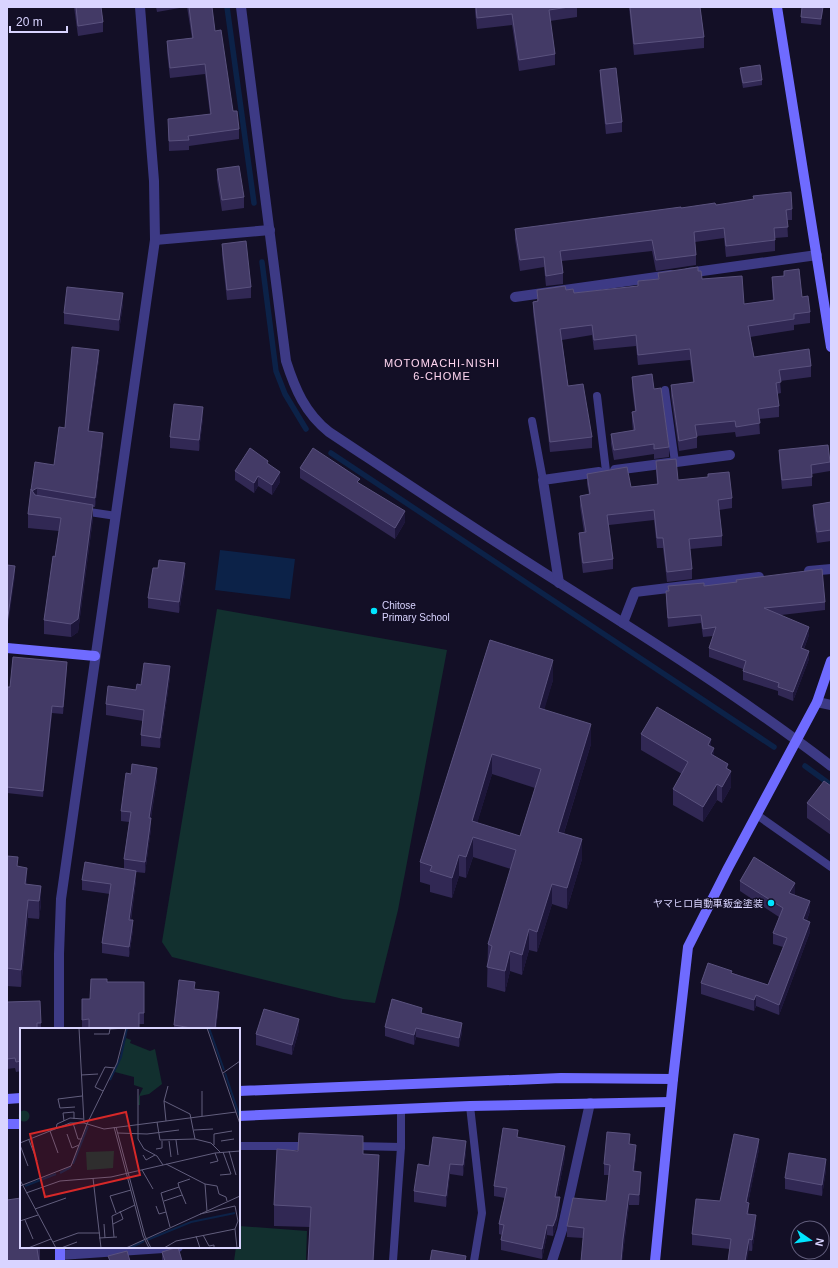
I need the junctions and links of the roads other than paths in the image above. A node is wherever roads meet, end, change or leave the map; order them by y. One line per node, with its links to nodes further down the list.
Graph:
1 (140, 7): 5 (street)
2 (241, 7): 4 (street)
3 (778, 7): 6 (street)
4 (270, 230): 5 (street); 22 (street)
5 (154, 240): 18 (street)
6 (817, 255): 7 (street); 8 (street)
7 (515, 297)
8 (830, 336): 9 (street)
9 (831, 347)
10 (665, 390): 14 (lane)
11 (597, 396): 15 (lane)
12 (532, 421): 16 (lane)
13 (730, 455): 14 (street)
14 (675, 462): 15 (street)
15 (606, 471): 16 (street)
16 (543, 480): 22 (street)
17 (72, 509): 18 (lane)
18 (116, 516): 25 (street)
19 (831, 569): 20 (street)
20 (800, 572)
21 (768, 576): 23 (street)
22 (559, 583): 23 (street)
23 (623, 623): 29 (street)
24 (7, 648): 25 (street)
25 (95, 656): 33 (street)
26 (831, 662): 27 (street)
27 (817, 702): 28 (street); 29 (street)
28 (831, 705)
29 (798, 740): 30 (street); 31 (street)
30 (831, 766)
31 (757, 815): 32 (lane); 34 (street)
32 (831, 867)
33 (59, 1028)
34 (673, 1079): 35 (street); 39 (street)
35 (240, 1091)
36 (20, 1098): 37 (street)
37 (7, 1099)
38 (590, 1102): 39 (street); 40 (street); 53 (street)
39 (670, 1102): 54 (street)
40 (470, 1106): 41 (street); 52 (lane)
41 (400, 1109): 42 (street); 48 (lane)
42 (240, 1116)
43 (7, 1124): 44 (street)
44 (20, 1124)
45 (240, 1146): 46 (lane)
46 (316, 1146)
47 (347, 1146): 48 (lane)
48 (401, 1147): 51 (lane)
49 (161, 1248): 50 (street)
50 (60, 1254)
51 (393, 1261)
52 (474, 1261)
53 (552, 1261)
54 (655, 1261)

